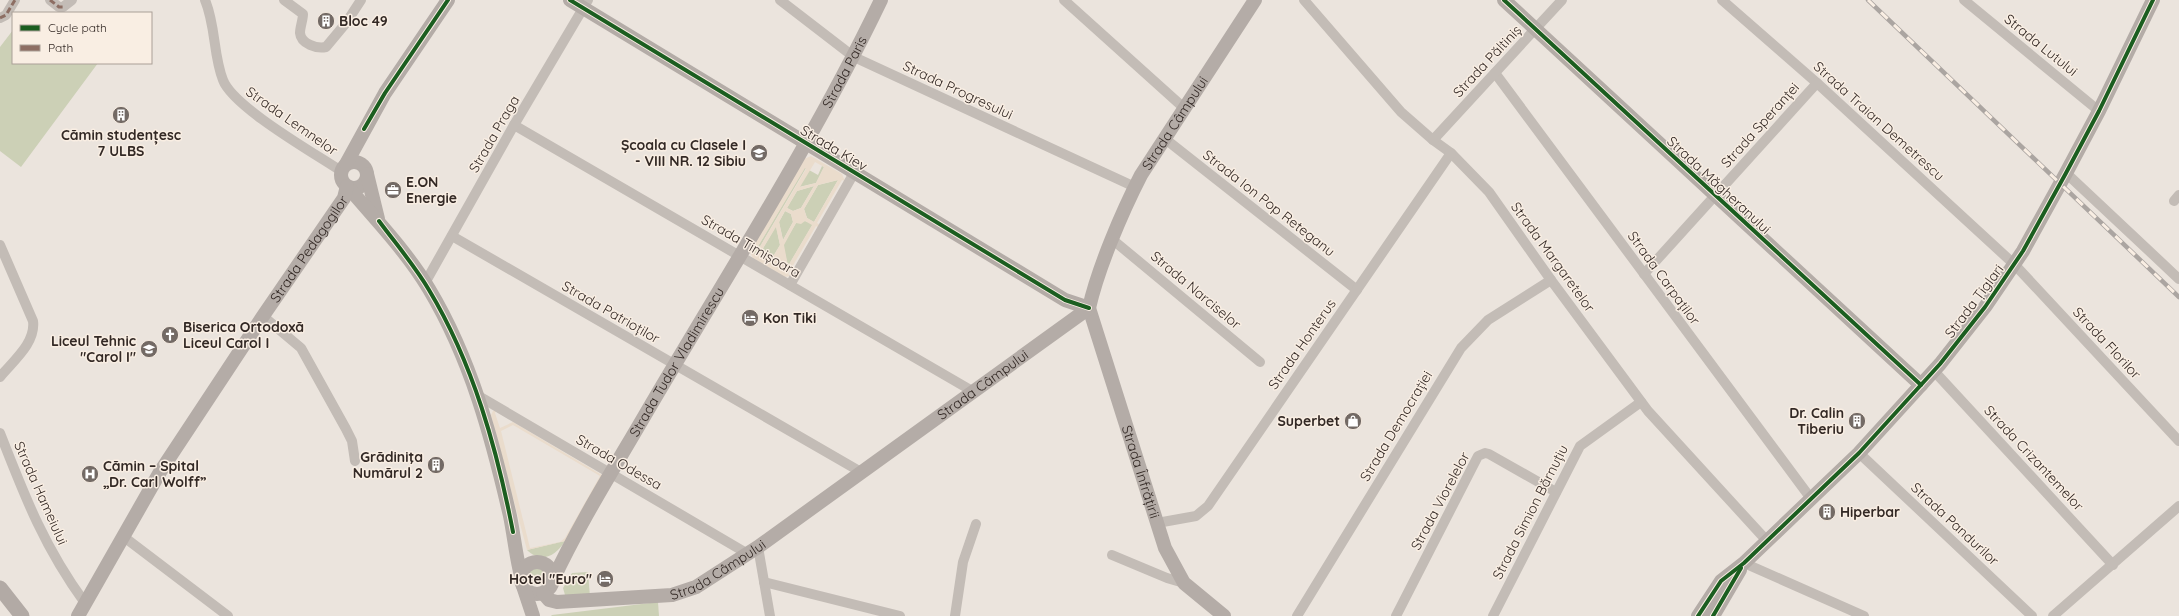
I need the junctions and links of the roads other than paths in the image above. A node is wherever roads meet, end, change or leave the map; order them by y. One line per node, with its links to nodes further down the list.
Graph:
1 (50, 0): 2 (street)
2 (72, 0)
3 (205, 0): 33 (street, Strada Lemnelor)
4 (284, 0): 5 (street)
5 (361, 0)
6 (448, 0): 28 (street)
7 (570, 0): 19 (street, Strada Kiev)
8 (780, 0): 22 (street, Strada Progresului)
9 (881, 0): 22 (street, Strada Paris)
10 (1064, 0): 25 (street)
11 (1255, 0): 25 (street, Strada Câmpului)
12 (1304, 0): 30 (street, Strada Margaretelor)
13 (1504, 0): 21 (street, Strada Măgheranului)
14 (1562, 0): 21 (street, Strada Păltiniș)
15 (1722, 0): 24 (street, Strada Traian Demetrescu)
16 (1964, 0): 26 (street, Strada Lutului)
17 (2153, 0): 26 (street, Strada Țiglari)
18 (12, 1): 20 (street)
19 (586, 4): 27 (street, Strada Praga); 31 (street, Strada Kiev)
20 (0, 18)
21 (1535, 29): 23 (street, Strada Păltiniș); 39 (street, Strada Măgheranului)
22 (854, 57): 31 (street, Strada Paris); 38 (street, Strada Progresului)
23 (1495, 73): 30 (street, Strada Păltiniș); 46 (street, Strada Carpaților)
24 (1817, 83): 39 (street, Strada Speranței); 45 (street, Strada Traian Demetrescu)
25 (1184, 108): 29 (street, Strada Câmpului)
26 (2099, 111): 36 (street, Strada Țiglari)
27 (514, 125): 41 (street, Strada Praga); 44 (street, Strada Timișoara)
28 (364, 129): 33 (street); 34 (street)
29 (1164, 138): 38 (street, Strada Câmpului); 51 (street, Strada Ion Pop Reteganu)
30 (1433, 140): 32 (street, Strada Margaretelor)
31 (805, 144): 35 (street, Strada Kiev); 44 (street, Strada Tudor Vladimirescu)
32 (1451, 153): 47 (street, Strada Margaretelor); 51 (street, Strada Honterus)
33 (343, 167): 34 (street); 37 (street)
34 (366, 171): 37 (street); 40 (street)
35 (854, 173): 50 (street); 52 (street, Strada Kiev)
36 (2066, 173): 45 (street, Strada Țiglari); 48 (street)
37 (348, 187): 40 (street); 53 (street, Strada Pedagogilor)
38 (1135, 187): 42 (street, Strada Câmpului)
39 (1715, 196): 46 (street, Strada Speranței); 58 (street, Strada Măgheranului)
40 (379, 221): 49 (street)
41 (452, 236): 49 (street, Strada Praga); 55 (street, Strada Patrioților)
42 (1113, 240): 52 (street, Strada Câmpului); 54 (street, Strada Narciselor)
43 (0, 245): 57 (street)
44 (741, 255): 50 (street, Strada Timișoara); 55 (street, Strada Tudor Vladimirescu)
45 (2015, 265): 56 (street, Strada Țiglari); 63 (street, Strada Florilor)
46 (1644, 274): 69 (street, Strada Carpaților)
47 (1551, 280): 61 (street, Strada Margaretelor); 97 (street, Strada Democrației)
48 (2179, 280)
49 (425, 283): 60 (street)
50 (790, 285): 59 (street, Strada Timișoara)
51 (1357, 290): 71 (street, Strada Honterus)
52 (1089, 308): 59 (street, Strada Câmpului); 71 (street, Strada Înfrățirii)
53 (263, 316): 65 (street); 74 (street, Strada Pedagogilor)
54 (1260, 362)
55 (674, 365): 66 (street, Strada Patrioților); 67 (street, Strada Tudor Vladimirescu)
56 (1934, 371): 58 (street, Strada Țiglari); 81 (street, Strada Crizantemelor)
57 (0, 377)
58 (1921, 385): 64 (street, Strada Țiglari)
59 (974, 392): 66 (street, Strada Câmpului)
60 (477, 395): 67 (street, Strada Odessa); 73 (street)
61 (1641, 402): 68 (street, Strada Simion Bărnuțiu); 75 (street, Strada Margaretelor)
62 (0, 433): 87 (street, Strada Hameiului)
63 (2179, 441)
64 (1859, 453): 69 (street, Strada Țiglari); 103 (street, Strada Pandurilor)
65 (356, 461)
66 (861, 472): 77 (street, Strada Câmpului)
67 (611, 473): 76 (street, Strada Tudor Vladimirescu); 77 (street, Strada Odessa)
68 (1556, 492): 98 (street, Strada Viorelelor); 99 (street, Strada Simion Bărnuțiu)
69 (1812, 500): 75 (street, Strada Țiglari)
70 (2179, 506): 81 (street)
71 (1157, 523): 84 (street, Strada Înfrățirii)
72 (976, 524): 95 (street)
73 (513, 532): 79 (street); 82 (street)
74 (124, 537): 87 (street, Strada Pedagogilor); 90 (street)
75 (1767, 541): 80 (street, Strada Țiglari)
76 (572, 542): 79 (street); 86 (street, Strada Tudor Vladimirescu)
77 (753, 550): 83 (street); 86 (street, Strada Câmpului)
78 (1112, 555): 84 (street)
79 (535, 563): 82 (street); 86 (street)
80 (1744, 563): 100 (street, Strada Țiglari); 101 (street, Strada Țiglari); 102 (street)
81 (2113, 564): 104 (street)
82 (522, 581): 86 (street); 91 (street)
83 (764, 582): 93 (street); 94 (street)
84 (1184, 583): 96 (street, Strada Înfrățirii)
85 (0, 588): 88 (main road)
86 (546, 589): 92 (street)
87 (86, 603): 89 (street, Strada Pedagogilor)
88 (22, 616)
89 (78, 616)
90 (228, 616)
91 (533, 616)
92 (538, 616)
93 (770, 616)
94 (900, 616)
95 (955, 616)
96 (1224, 616)
97 (1296, 616)
98 (1396, 616)
99 (1492, 616)
100 (1698, 616)
101 (1713, 616)
102 (1864, 616)
103 (2032, 616)
104 (2053, 616)

